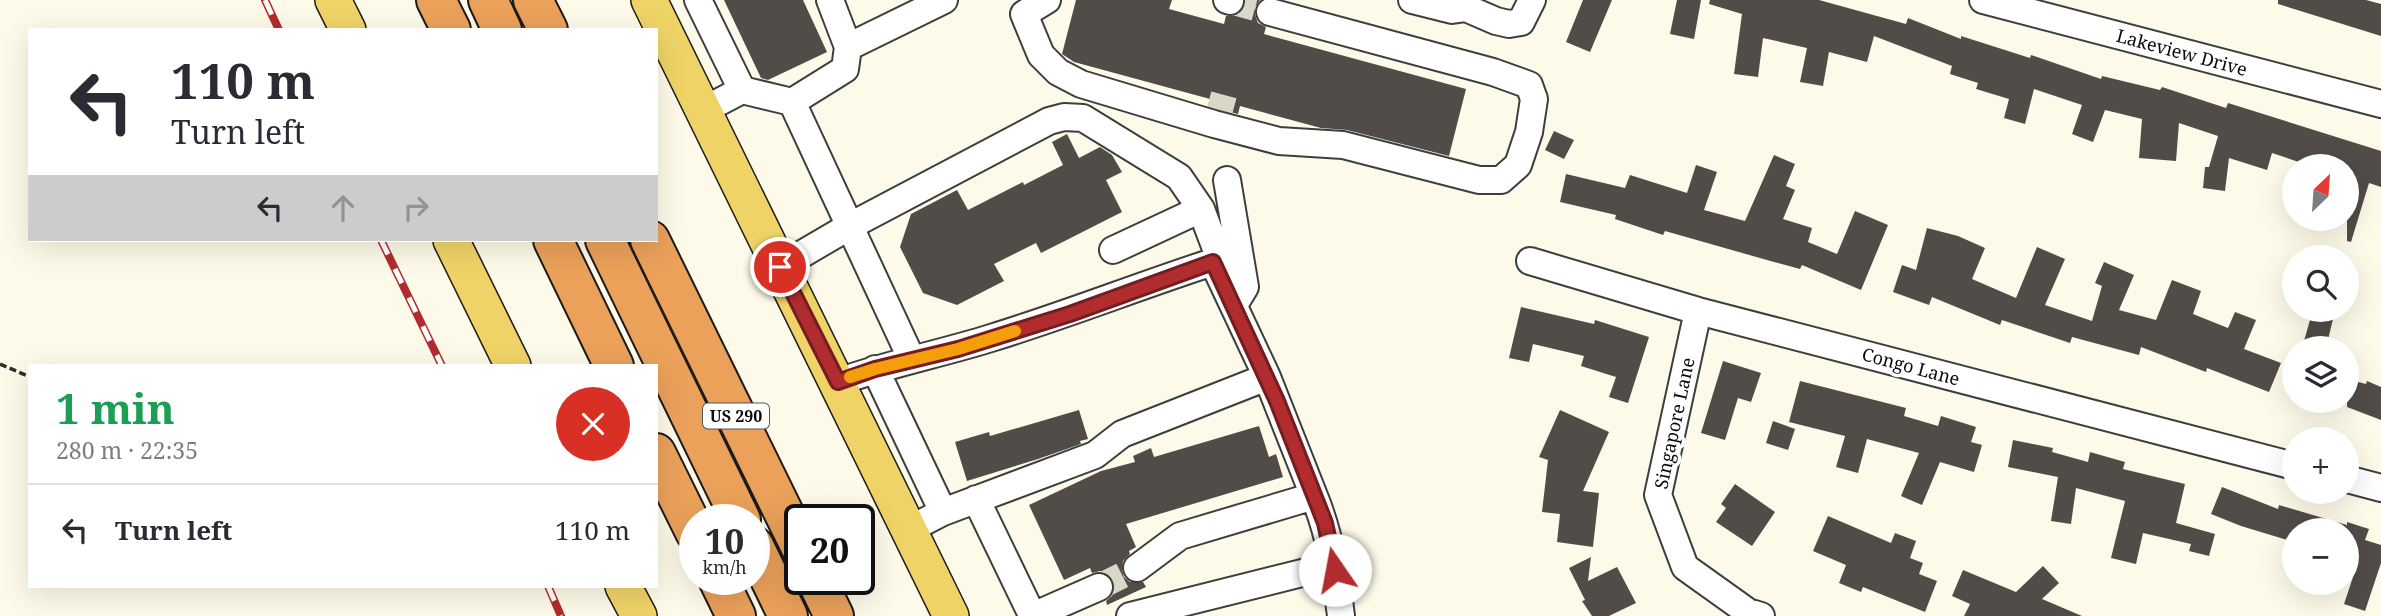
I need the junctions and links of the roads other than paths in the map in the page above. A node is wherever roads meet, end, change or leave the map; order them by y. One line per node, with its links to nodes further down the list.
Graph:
1 (333, 0): 15 (main road)
2 (436, 0): 16 (highway)
3 (488, 0): 17 (highway)
4 (649, 0): 24 (main road)
5 (698, 0): 20 (street)
6 (830, 0): 18 (street)
7 (944, 0): 18 (street)
8 (1047, 0): 13 (street)
9 (1412, 0): 12 (street)
10 (1532, 0): 12 (street)
11 (1983, 0): 23 (street, Lakeview Drive)
12 (1468, 4)
13 (1019, 7): 19 (street)
14 (1270, 12): 26 (street)
15 (347, 28)
16 (450, 28)
17 (501, 28)
18 (848, 47): 21 (street)
19 (1081, 84): 22 (street); 26 (street)
20 (742, 90): 21 (street); 24 (street)
21 (792, 102): 29 (street)
22 (1208, 104)
23 (2381, 104)
24 (704, 110): 37 (main road)
25 (1238, 112): 26 (street)
26 (1343, 145)
27 (1227, 180): 38 (street)
28 (1201, 209): 29 (street); 34 (street); 36 (street)
29 (850, 226): 37 (street); 40 (street)
30 (452, 242): 41 (main road)
31 (553, 242): 42 (highway)
32 (606, 242): 53 (highway)
33 (651, 242): 55 (highway, US 290)
34 (1113, 250)
35 (1530, 261): 39 (street, Congo Lane)
36 (1213, 262): 38 (street); 40 (street)
37 (780, 267): 45 (main road)
38 (1234, 306): 44 (street)
39 (1698, 311): 47 (street, Congo Lane); 72 (street, Singapore Lane)
40 (912, 360): 43 (street)
41 (512, 364)
42 (613, 364)
43 (875, 369): 45 (street); 54 (street)
44 (1267, 377): 50 (street); 51 (street)
45 (838, 382): 56 (main road)
46 (658, 457): 52 (highway)
47 (2282, 463)
48 (2359, 483): 49 (street)
49 (2381, 488)
50 (1314, 496): 57 (street); 58 (street)
51 (976, 499): 54 (street); 65 (street)
52 (681, 504)
53 (733, 504)
54 (943, 512): 56 (street)
55 (784, 513)
56 (908, 530): 70 (main road)
57 (1334, 565): 64 (street); 71 (street)
58 (1137, 568)
59 (770, 579): 68 (highway)
60 (1099, 587): 65 (street)
61 (625, 588): 66 (main road)
62 (726, 595): 67 (highway)
63 (824, 595): 69 (highway)
64 (1140, 614)
65 (1032, 615)
66 (639, 616)
67 (736, 616)
68 (788, 616)
69 (834, 616)
70 (951, 616)
71 (1341, 616)
72 (1761, 616)

